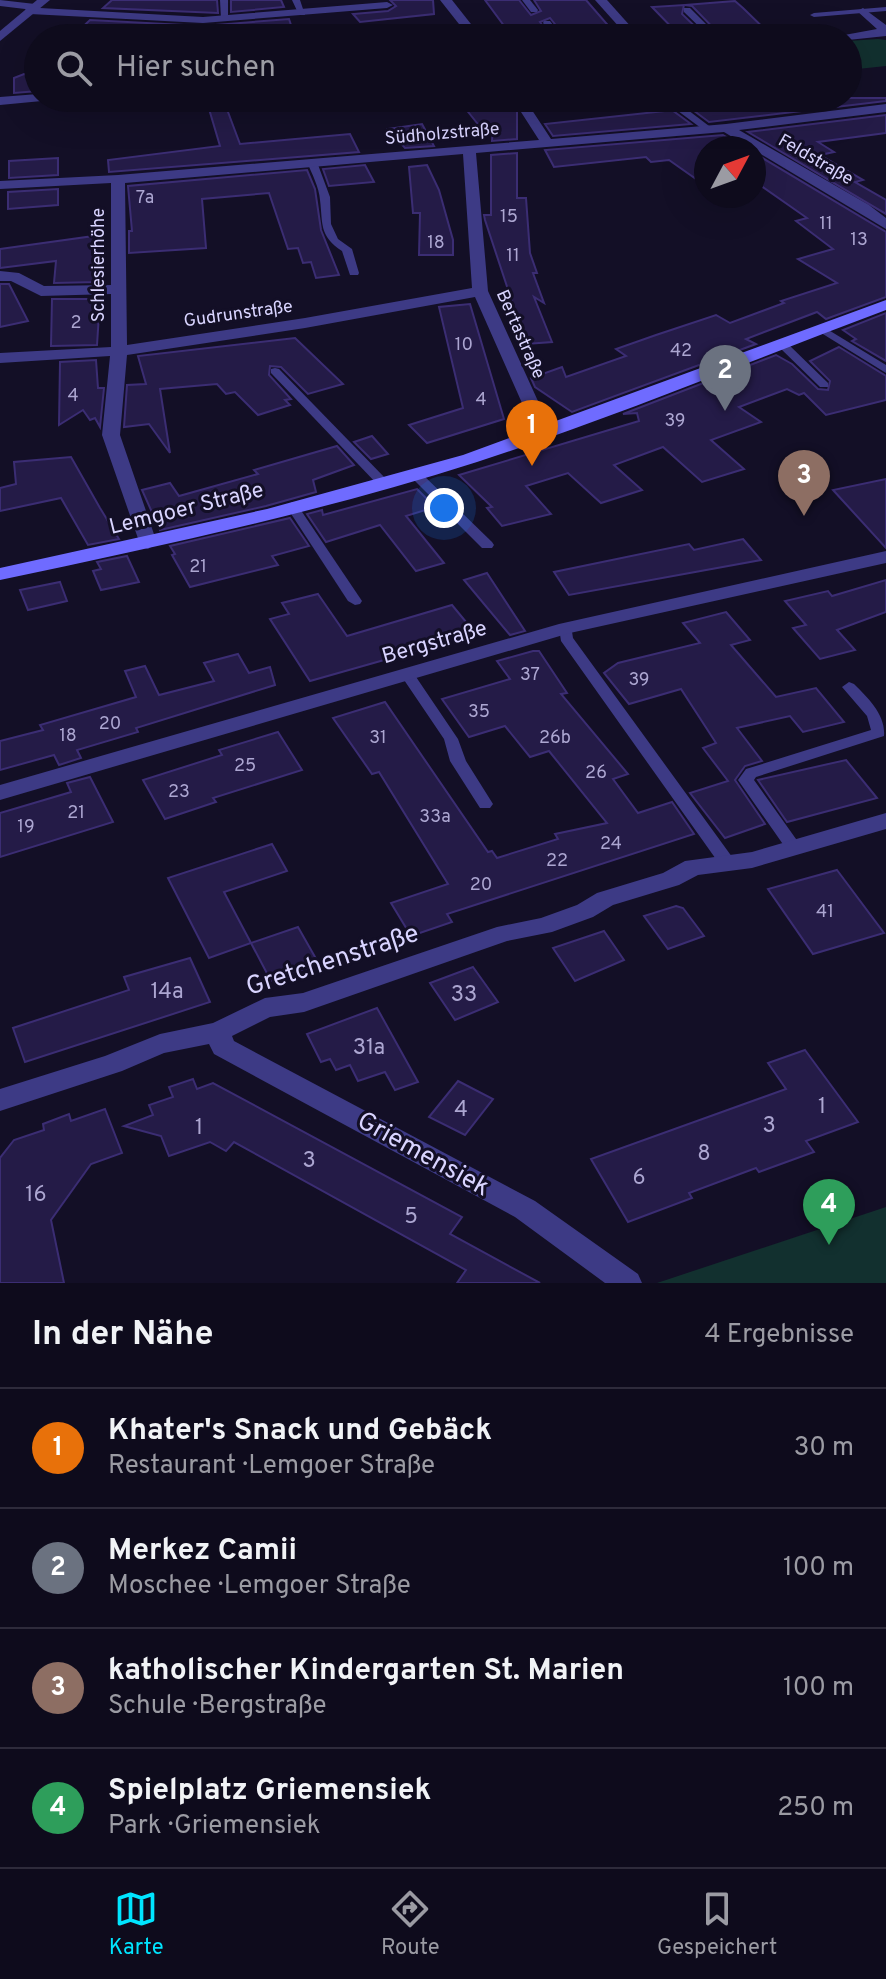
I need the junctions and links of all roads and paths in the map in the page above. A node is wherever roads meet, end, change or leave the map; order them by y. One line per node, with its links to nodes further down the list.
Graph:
1 (224, 0): 16 (lane)
2 (296, 0): 14 (lane)
3 (446, 0): 17 (street)
4 (526, 0): 11 (lane)
5 (601, 0): 18 (street)
6 (0, 3): 9 (street)
7 (371, 3): 8 (street); 14 (street)
8 (387, 5)
9 (36, 6): 16 (street); 22 (street)
10 (886, 9): 13 (lane)
11 (534, 10)
12 (687, 10): 19 (lane)
13 (863, 11): 15 (lane); 20 (street)
14 (302, 13): 16 (street)
15 (814, 15)
16 (225, 19)
17 (465, 24)
18 (622, 24)
19 (702, 24)
20 (886, 31): 21 (street)
21 (862, 34)
22 (0, 37)
23 (24, 99): 24 (street)
24 (0, 101)
25 (886, 108): 26 (street, Südholzstraße)
26 (862, 111)
27 (527, 112): 32 (street)
28 (685, 112): 31 (lane)
29 (854, 112): 30 (street, Südholzstraße)
30 (726, 128): 31 (street, Südholzstraße); 37 (street, Feldstraße)
31 (708, 129): 32 (street, Südholzstraße)
32 (547, 142): 33 (street, Südholzstraße)
33 (469, 149): 34 (street, Südholzstraße); 41 (street, Bertastraße)
34 (312, 162): 35 (street, Südholzstraße); 38 (lane)
35 (118, 179): 36 (street, Südholzstraße); 40 (street, Schlesierhöhe)
36 (0, 185)
37 (886, 225)
38 (354, 273)
39 (0, 276): 40 (street)
40 (119, 289): 45 (street, Schlesierhöhe)
41 (480, 291): 45 (street, Gudrunstraße); 50 (street, Bertastraße)
42 (886, 305): 43 (main road, Lemgoer Straße)
43 (822, 329): 44 (main road, Lemgoer Straße); 47 (lane)
44 (782, 344): 49 (lane); 50 (main road, Lemgoer Straße)
45 (119, 351): 46 (street, Gudrunstraße); 54 (street, Schlesierhöhe)
46 (0, 358)
47 (886, 370)
48 (275, 371): 52 (lane)
49 (824, 385)
50 (552, 430): 51 (main road, Lemgoer Straße)
51 (415, 474): 52 (main road, Lemgoer Straße); 55 (lane)
52 (382, 482): 53 (main road, Lemgoer Straße)
53 (292, 506): 54 (main road, Lemgoer Straße); 58 (lane)
54 (148, 543): 57 (main road, Lemgoer Straße)
55 (487, 545)
56 (886, 557): 59 (street, Bergstraße)
57 (0, 574)
58 (355, 601)
59 (566, 628): 60 (street, Bergstraße); 66 (lane)
60 (407, 674): 62 (street, Bergstraße); 63 (lane)
61 (849, 687): 65 (lane)
62 (0, 793)
63 (485, 804)
64 (886, 821): 65 (street, Gretchenstraße)
65 (793, 846): 66 (street, Gretchenstraße)
66 (729, 865): 67 (street, Gretchenstraße)
67 (218, 1032): 68 (street, Gretchenstraße); 69 (street, Griemensiek)
68 (0, 1100)
69 (628, 1283)

